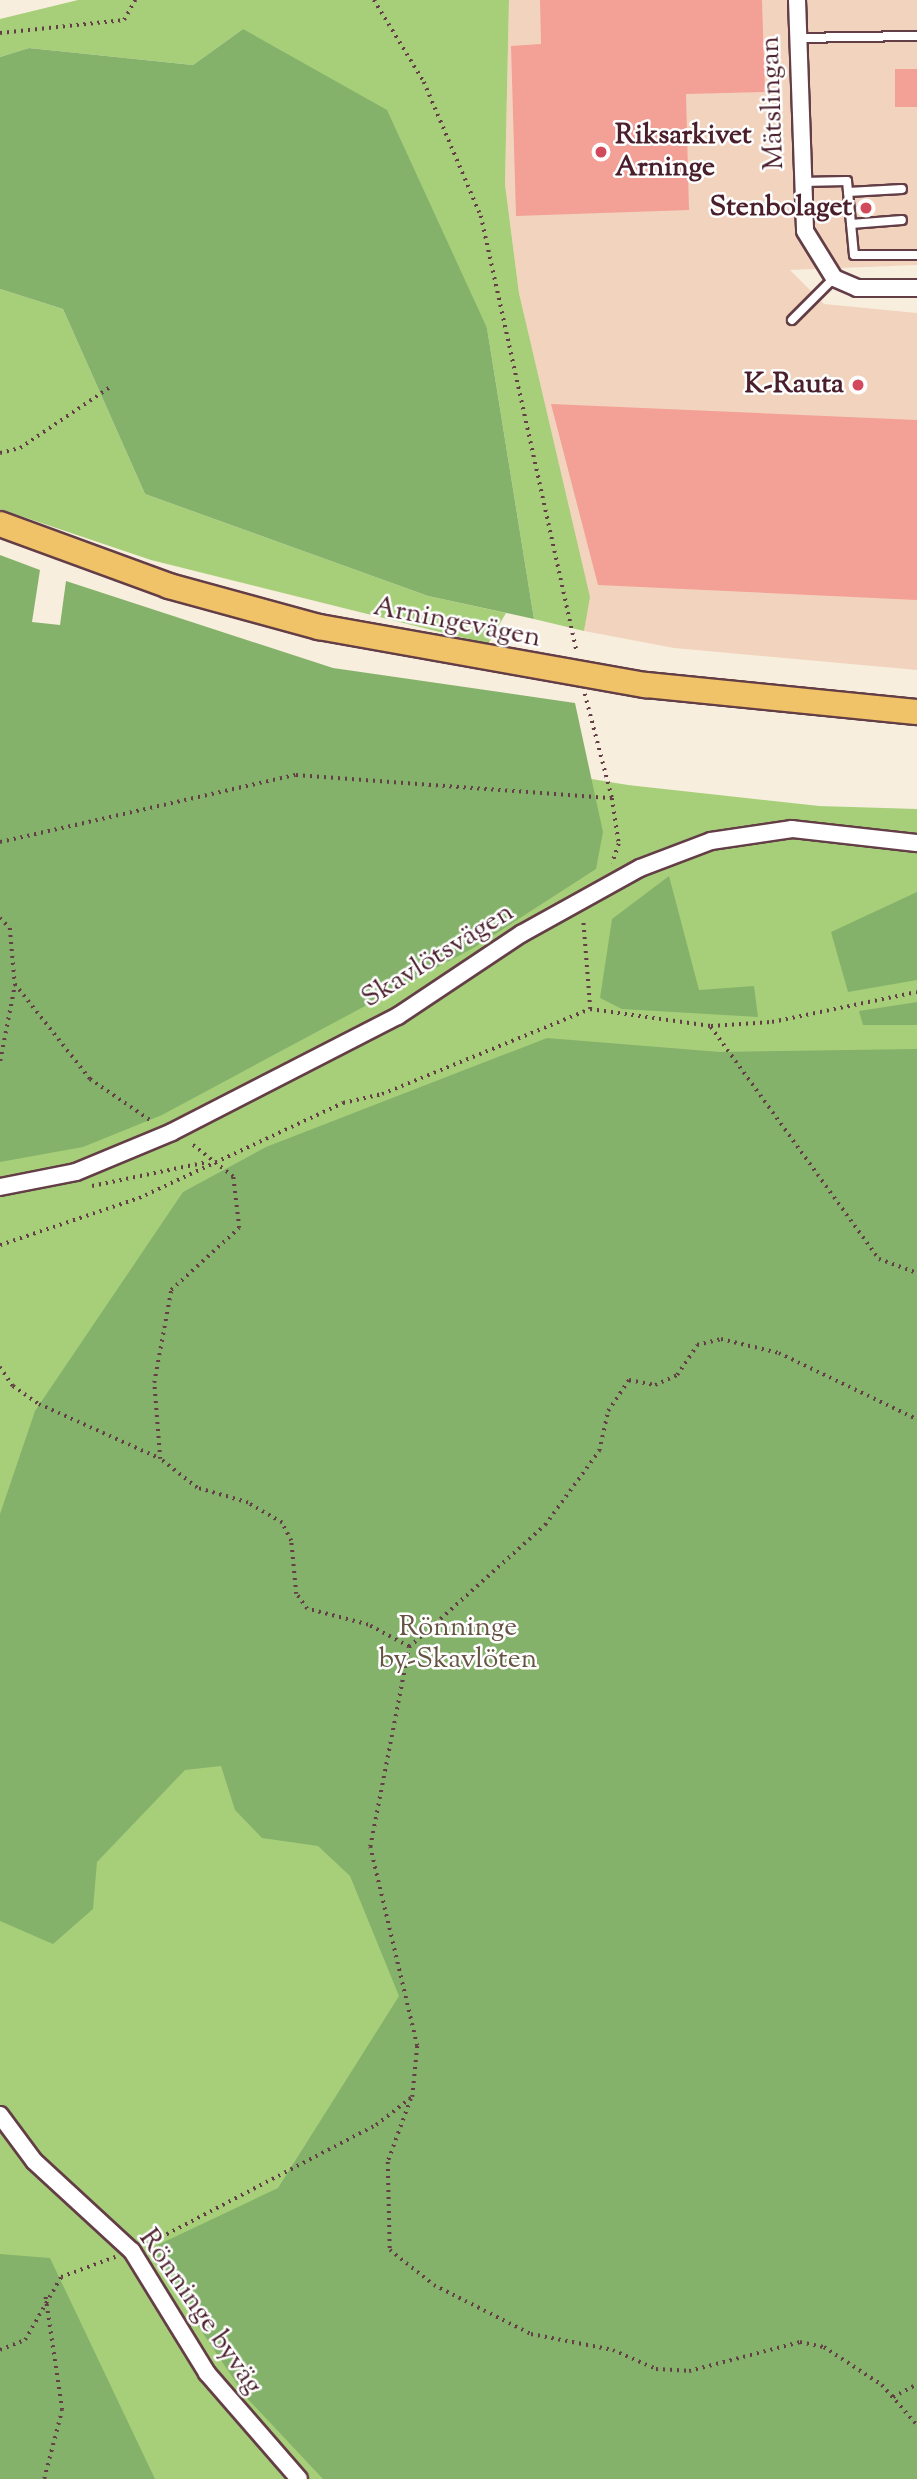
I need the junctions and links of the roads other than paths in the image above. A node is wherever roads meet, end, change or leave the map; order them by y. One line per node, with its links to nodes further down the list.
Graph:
1 (797, 0): 3 (street, Mätslingan)
2 (917, 36): 3 (lane)
3 (797, 38): 4 (street, Mätslingan)
4 (802, 182): 6 (lane); 10 (street, Mätslingan)
5 (902, 189): 6 (lane)
6 (848, 192): 8 (lane)
7 (902, 220): 8 (lane)
8 (851, 224): 9 (lane)
9 (917, 255)
10 (834, 278): 11 (street); 12 (lane)
11 (917, 288)
12 (792, 320)
13 (0, 524): 14 (main road, Arningevägen)
14 (917, 712)
15 (917, 842): 16 (street, Skavlötsvägen)
16 (0, 1187)
17 (0, 2115): 18 (street, Rönninge byväg)
18 (299, 2479)

